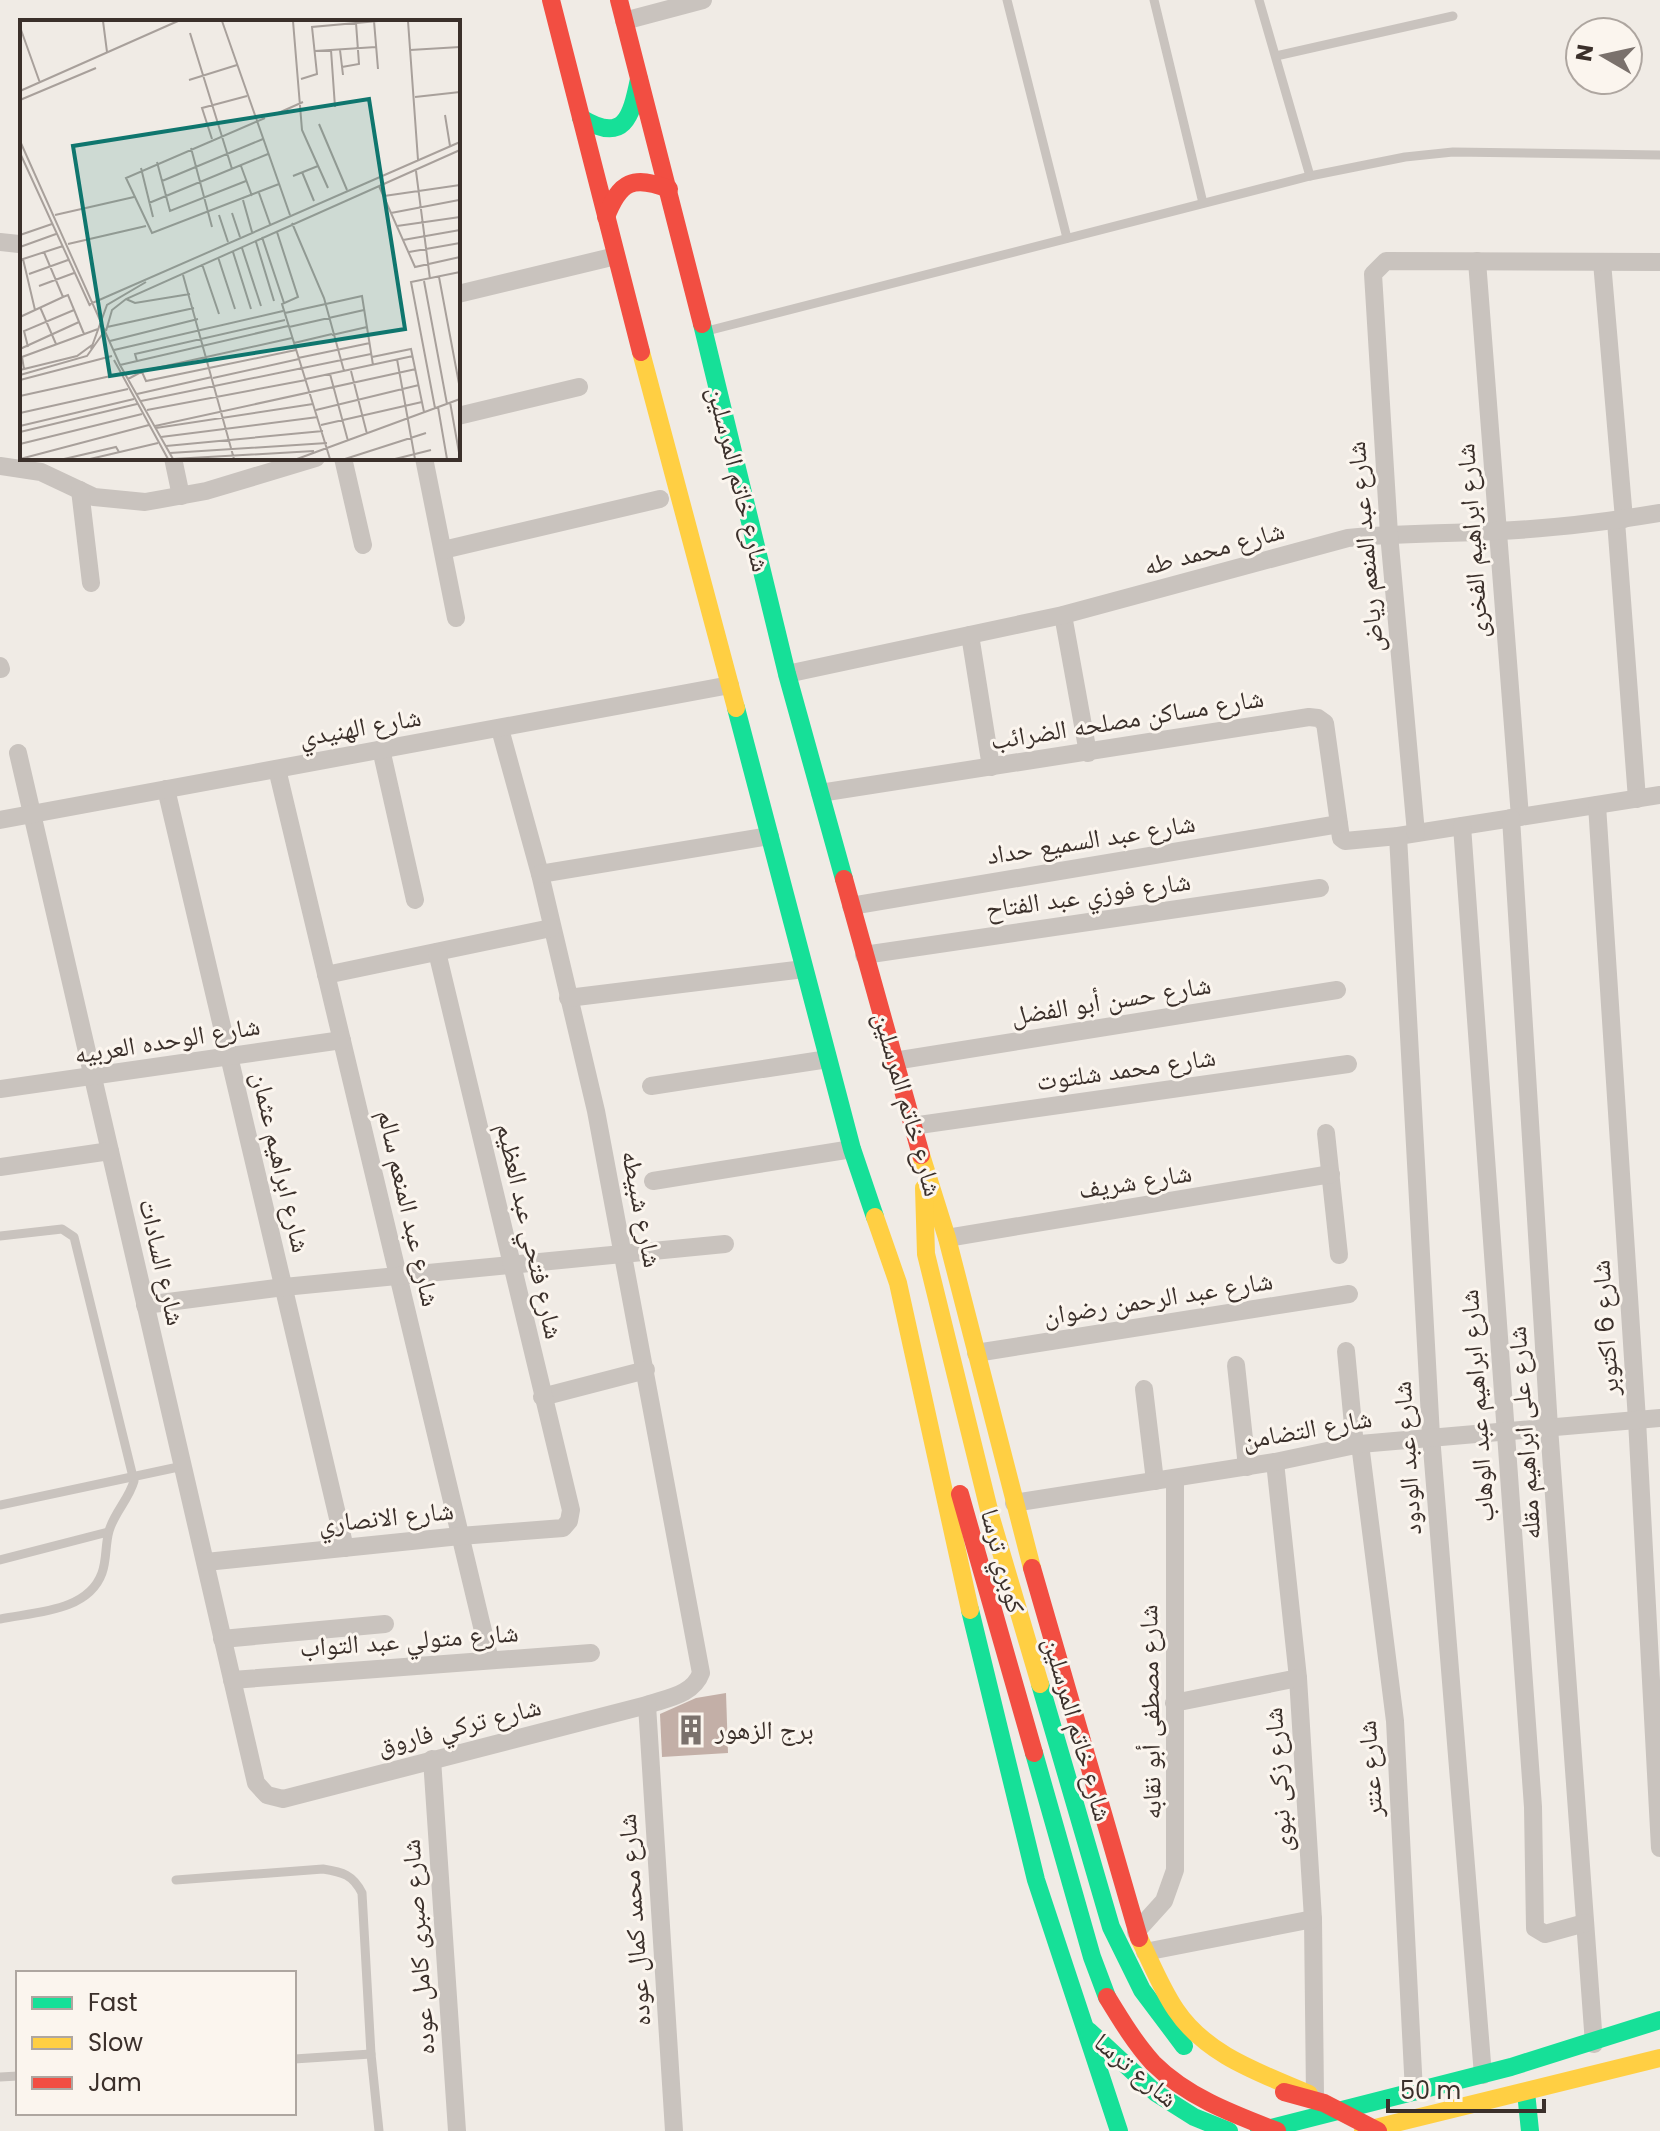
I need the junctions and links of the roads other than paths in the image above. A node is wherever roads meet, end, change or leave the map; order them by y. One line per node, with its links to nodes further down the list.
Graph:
1 (551, 0): 11 (main road)
2 (619, 0): 8 (main road, شارع خاتم المرسلين)
3 (702, 0): 8 (street)
4 (1007, 0): 17 (lane)
5 (1154, 0): 15 (lane)
6 (1259, 0): 9 (lane)
7 (1453, 16): 9 (lane)
8 (624, 21): 10 (main road, شارع خاتم المرسلين)
9 (1276, 56): 13 (lane)
10 (639, 75): 11 (main road); 14 (main road, شارع خاتم المرسلين)
11 (581, 118): 16 (main road)
12 (1660, 155): 13 (lane)
13 (1310, 176): 15 (lane)
14 (669, 189): 16 (main road); 23 (main road, شارع خاتم المرسلين)
15 (1203, 203): 17 (lane)
16 (606, 217): 18 (main road)
17 (1067, 238): 23 (lane)
18 (616, 256): 22 (street); 46 (main road)
19 (1477, 261): 20 (street); 37 (street, شارع ابراهيم الفخرى); 38 (street, شارع عبد المنعم رياض)
20 (1602, 262): 21 (street); 36 (street)
21 (1660, 262)
22 (460, 294)
23 (704, 332): 45 (main road, شارع خاتم المرسلين)
24 (579, 387): 25 (street)
25 (460, 414)
26 (173, 460): 33 (street)
27 (301, 460): 30 (street)
28 (343, 460): 39 (street)
29 (424, 460): 40 (street)
30 (264, 465): 33 (street)
31 (0, 466): 32 (street)
32 (80, 490): 33 (street); 41 (street)
33 (181, 496)
34 (660, 499): 40 (street)
35 (1660, 513): 36 (street, شارع محمد طه)
36 (1620, 520): 37 (street, شارع محمد طه); 56 (street)
37 (1497, 531): 38 (street, شارع محمد طه); 59 (street, شارع ابراهيم الفخرى)
38 (1389, 534): 42 (street, شارع محمد طه); 63 (street, شارع عبد المنعم رياض)
39 (363, 545)
40 (443, 550): 43 (street)
41 (91, 583)
42 (1063, 615): 44 (street, شارع محمد طه); 50 (street)
43 (456, 618)
44 (970, 635): 45 (street, شارع محمد طه); 51 (street)
45 (787, 674): 54 (main road, شارع خاتم المرسلين)
46 (730, 685): 47 (street, شارع الهنيدي); 64 (main road)
47 (500, 729): 48 (street, شارع الهنيدي); 65 (street, شارع شبيطه)
48 (381, 749): 52 (street, شارع الهنيدي); 67 (street)
49 (18, 753): 58 (street, شارع السادات)
50 (1088, 753): 51 (street, شارع مساكن مصلحه الضرائب); 62 (street, شارع مساكن مصلحه الضرائب)
51 (991, 767): 54 (street, شارع مساكن مصلحه الضرائب)
52 (277, 769): 53 (street, شارع الهنيدي); 73 (street, شارع عبد المنعم سالم)
53 (166, 789): 58 (street, شارع الهنيدي); 77 (street, شارع ابراهيم عثمان)
54 (820, 793): 68 (main road, شارع خاتم المرسلين)
55 (1660, 795): 56 (street, شارع عبد السميع حداد)
56 (1637, 799): 57 (street, شارع عبد السميع حداد)
57 (1597, 805): 59 (street, شارع عبد السميع حداد); 110 (street, شارع 6 اكتوبر)
58 (32, 814): 60 (street, شارع الهنيدي); 81 (street, شارع السادات)
59 (1515, 818): 61 (street, شارع عبد السميع حداد); 111 (street, شارع على ابراهيم مقله)
60 (0, 820)
61 (1462, 826): 63 (street, شارع عبد السميع حداد); 112 (street, شارع ابراهيم عبد الوهاب)
62 (1340, 831): 63 (street, شارع عبد السميع حداد); 68 (street, شارع عبد السميع حداد)
63 (1407, 834): 113 (street, شارع عبد الودود)
64 (770, 836): 65 (street); 72 (main road)
65 (540, 874): 69 (street, شارع شبيطه)
66 (1320, 888): 71 (street, شارع فوزي عبد الفتاح)
67 (415, 900)
68 (851, 906): 71 (main road, شارع خاتم المرسلين)
69 (551, 928): 70 (street); 75 (street, شارع شبيطه)
70 (437, 952): 73 (street); 97 (street, شارع فتحي عبد العظيم)
71 (864, 955): 79 (main road, شارع خاتم المرسلين)
72 (804, 969): 75 (street); 78 (main road)
73 (326, 975): 76 (street, شارع عبد المنعم سالم)
74 (1337, 990): 79 (street, شارع حسن أبو الفضل)
75 (568, 998): 95 (street, شارع شبيطه)
76 (342, 1040): 77 (street, شارع الوحده العربيه); 98 (street, شارع عبد المنعم سالم)
77 (230, 1057): 81 (street, شارع الوحده العربيه); 100 (street, شارع ابراهيم عثمان)
78 (828, 1059): 82 (street); 86 (main road)
79 (894, 1061): 84 (main road, شارع خاتم المرسلين)
80 (1348, 1064): 84 (street, شارع محمد شلتوت)
81 (93, 1078): 83 (street, شارع الوحده العربيه); 87 (street, شارع السادات)
82 (651, 1086)
83 (0, 1089)
84 (912, 1126): 89 (main road, شارع خاتم المرسلين)
85 (1326, 1133): 90 (street)
86 (852, 1149): 91 (street); 99 (main road)
87 (110, 1151): 88 (street); 102 (street, شارع السادات)
88 (0, 1167)
89 (926, 1171): 93 (main road, شارع خاتم المرسلين); 166 (main road, كوبري ترسا, bridge)
90 (1331, 1174): 93 (street, شارع شريف); 96 (street)
91 (653, 1181)
92 (0, 1236): 118 (lane)
93 (947, 1238): 104 (main road, شارع خاتم المرسلين)
94 (725, 1244): 95 (street)
95 (624, 1253): 97 (street); 106 (street, شارع شبيطه)
96 (1339, 1255)
97 (511, 1265): 98 (street); 108 (street, شارع فتحي عبد العظيم)
98 (398, 1276): 100 (street); 125 (street, شارع عبد المنعم سالم)
99 (898, 1283): 148 (main road); 164 (main road, كوبري ترسا, bridge)
100 (284, 1287): 102 (street); 126 (street, شارع ابراهيم عثمان)
101 (1349, 1294): 104 (street, شارع عبد الرحمن رضوان)
102 (145, 1305): 116 (street, شارع السادات)
103 (1346, 1351): 114 (street, شارع عنتر)
104 (976, 1353): 121 (main road, شارع خاتم المرسلين)
105 (1236, 1365): 117 (street)
106 (646, 1370): 108 (street); 136 (street, شارع شبيطه)
107 (1144, 1389): 120 (street)
108 (542, 1397): 123 (street, شارع فتحي عبد العظيم)
109 (1660, 1418): 110 (street, شارع التضامن)
110 (1637, 1420): 111 (street, شارع التضامن); 141 (street, شارع 6 اكتوبر)
111 (1549, 1427): 112 (street, شارع التضامن); 144 (street, شارع على ابراهيم مقله)
112 (1504, 1430): 113 (street, شارع التضامن); 144 (street, شارع ابراهيم عبد الوهاب)
113 (1431, 1436): 114 (street, شارع التضامن); 153 (street, شارع عبد الودود)
114 (1357, 1445): 115 (street, شارع التضامن); 154 (street, شارع عنتر)
115 (1275, 1462): 117 (street, شارع التضامن); 134 (street, شارع زكى نبوى)
116 (183, 1466): 118 (lane); 128 (street, شارع السادات)
117 (1247, 1467): 119 (street, شارع التضامن)
118 (134, 1477): 122 (lane); 124 (lane)
119 (1175, 1478): 120 (street, شارع التضامن); 137 (street, شارع مصطفى أبو نقابه)
120 (1155, 1481): 121 (street, شارع التضامن)
121 (1014, 1503): 145 (main road, شارع خاتم المرسلين)
122 (0, 1505)
123 (569, 1521): 125 (street, شارع الانصاري)
124 (108, 1532): 127 (lane); 129 (lane)
125 (460, 1536): 126 (street, شارع الانصاري); 133 (street, شارع عبد المنعم سالم)
126 (345, 1548): 128 (street, شارع الانصاري)
127 (0, 1560)
128 (206, 1562): 131 (street, شارع السادات)
129 (0, 1619)
130 (385, 1624): 131 (street)
131 (222, 1639): 135 (street, شارع السادات)
132 (591, 1653): 133 (street, شارع متولي عبد التواب)
133 (490, 1660): 135 (street, شارع متولي عبد التواب)
134 (1298, 1678): 137 (street); 143 (street, شارع زكى نبوى)
135 (232, 1680): 140 (street, شارع السادات)
136 (679, 1694): 138 (street, شارع تركي فاروق)
137 (1174, 1703): 145 (street, شارع مصطفى أبو نقابه)
138 (647, 1705): 139 (street, شارع تركي فاروق); 160 (street, شارع محمد كمال عوده)
139 (432, 1759): 140 (street, شارع تركي فاروق); 159 (street, شارع صبرى كامل عوده)
140 (256, 1783)
141 (1660, 1848)
142 (176, 1880): 150 (lane)
143 (1313, 1919): 146 (street); 156 (street, شارع زكى نبوى)
144 (1585, 1923): 149 (street, شارع على ابراهيم مقله)
145 (1136, 1932): 146 (main road, شارع خاتم المرسلين)
146 (1145, 1952): 156 (main road, شارع خاتم المرسلين)
147 (1660, 2020): 149 (main road)
148 (1086, 2028): 161 (main road); 162 (main road, شارع ترسا)
149 (1594, 2044): 153 (main road)
150 (371, 2054): 152 (lane); 158 (lane)
151 (1660, 2058): 155 (main road)
152 (296, 2059)
153 (1483, 2075): 154 (main road)
154 (1414, 2092): 157 (main road)
155 (1526, 2092): 165 (main road); 167 (main road)
156 (1315, 2096): 157 (main road, شارع خاتم المرسلين)
157 (1341, 2110): 163 (main road)
158 (379, 2131)
159 (457, 2131)
160 (674, 2131)
161 (1119, 2131)
162 (1229, 2131)
163 (1259, 2131)
164 (1277, 2131)
165 (1363, 2131)
166 (1378, 2131)
167 (1530, 2131)

